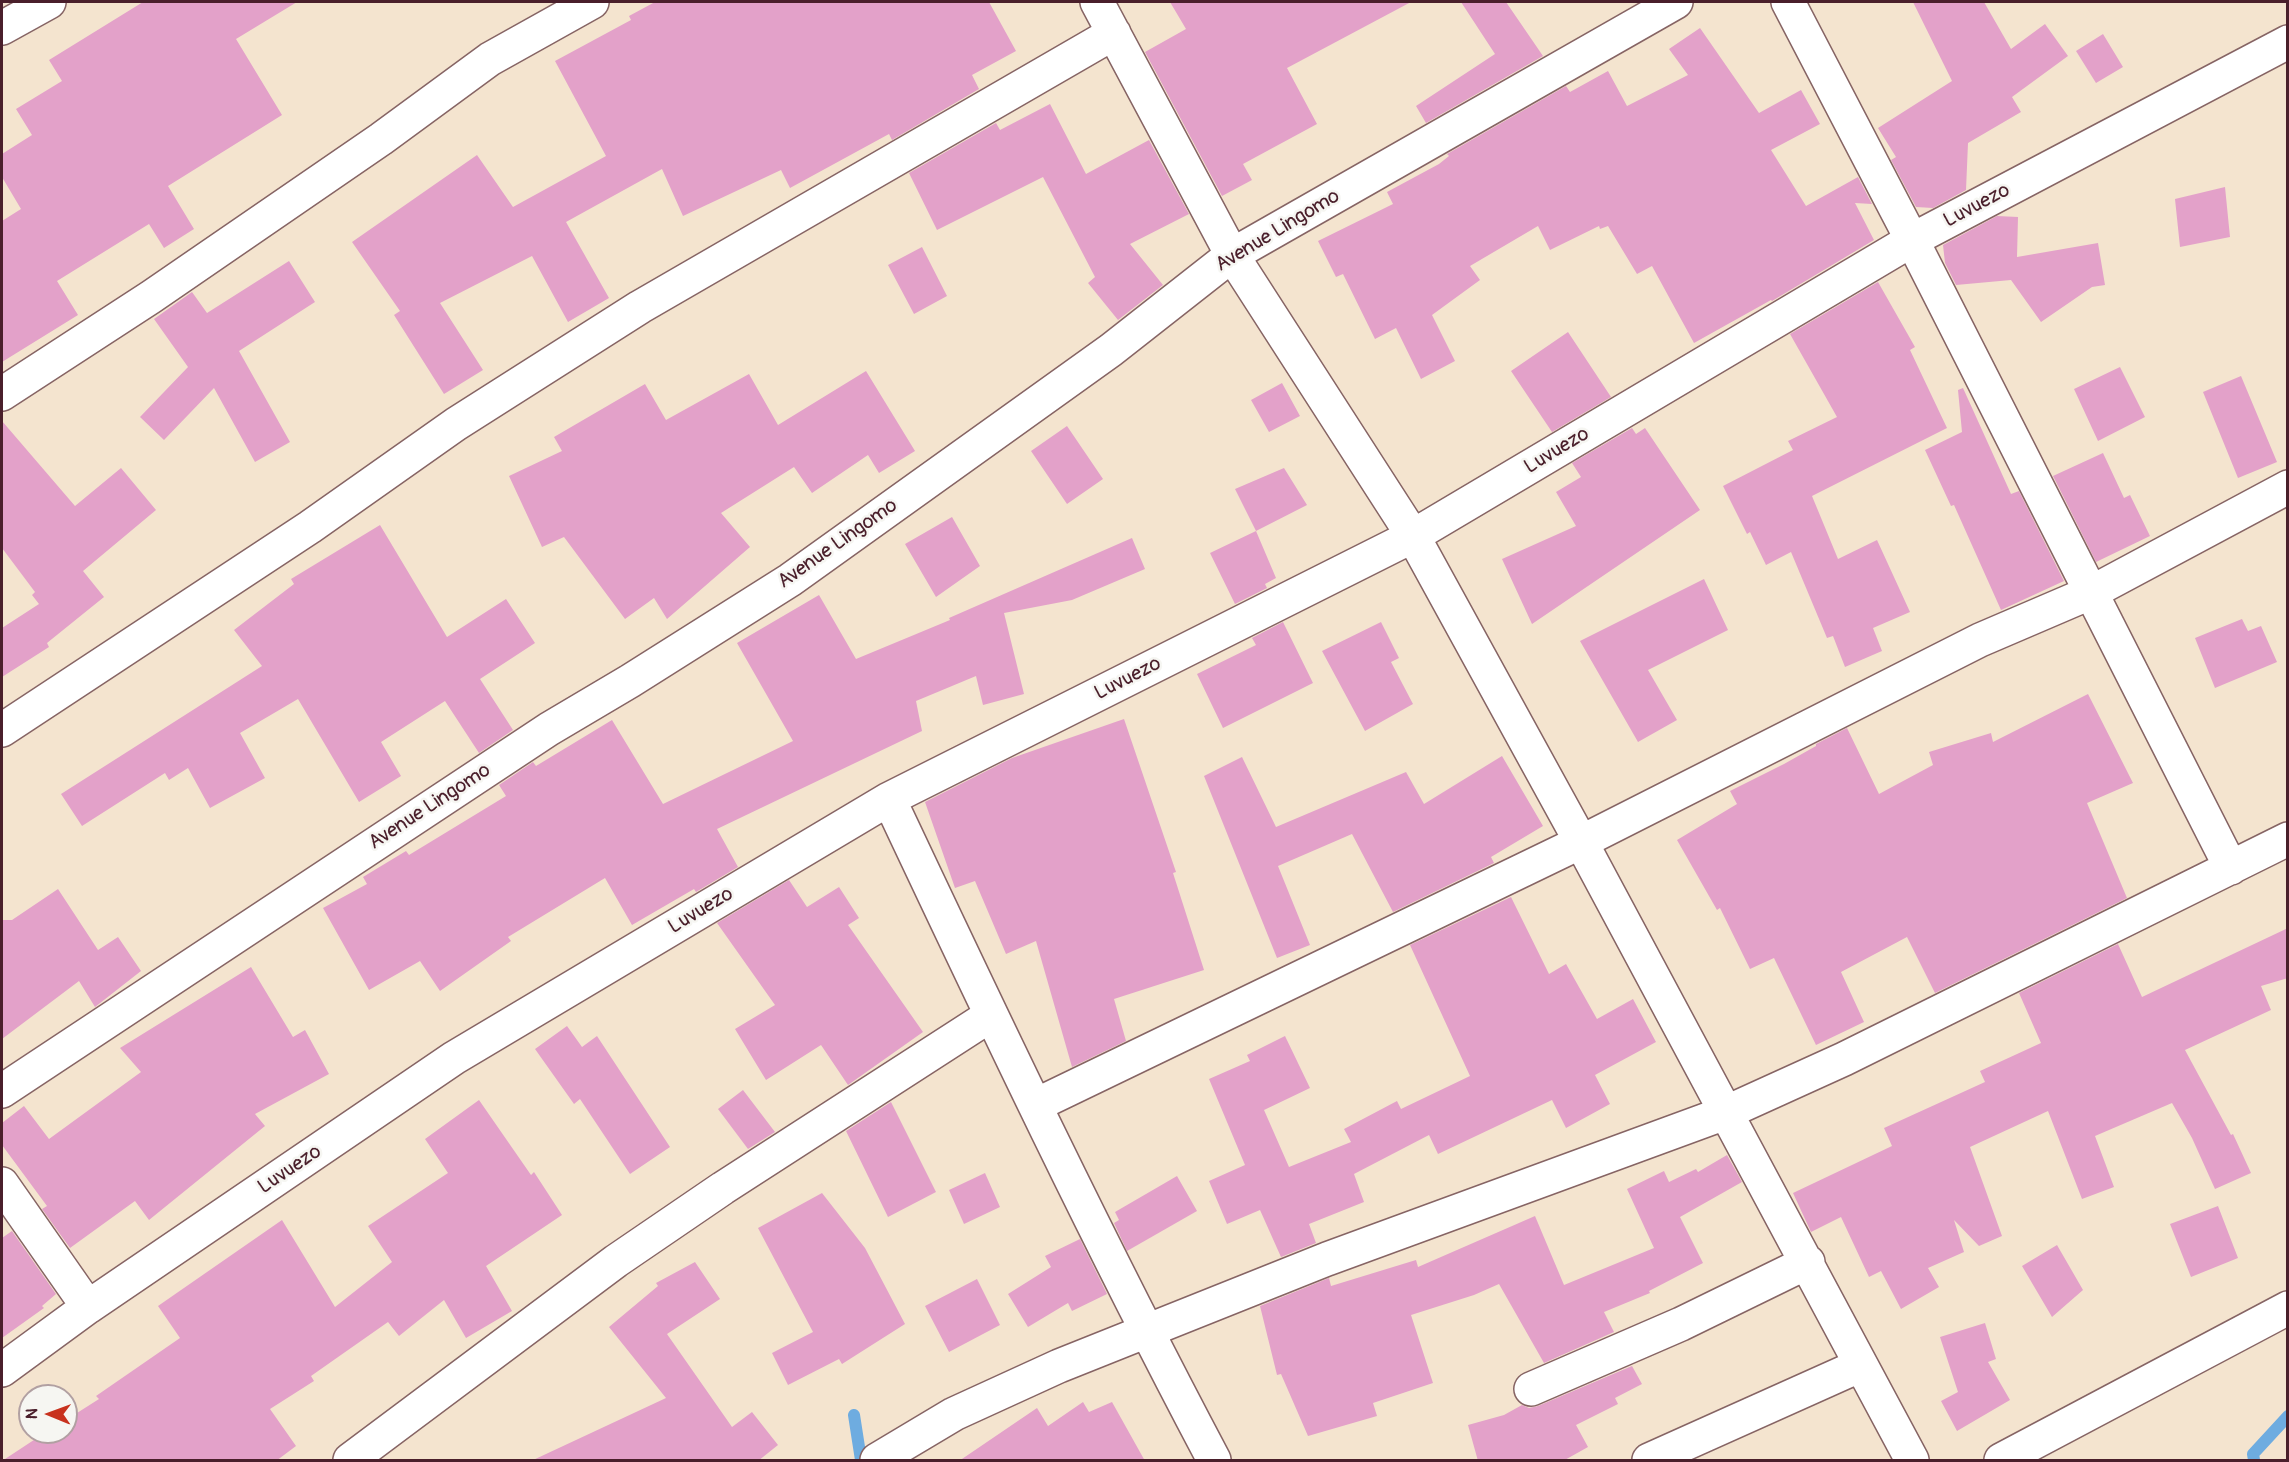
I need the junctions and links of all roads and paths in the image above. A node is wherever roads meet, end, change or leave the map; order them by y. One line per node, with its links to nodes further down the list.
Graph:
1 (49, 2): 6 (street)
2 (592, 2): 11 (street)
3 (1097, 2): 7 (street)
4 (1676, 2): 10 (street, Avenue Lingomo)
5 (1788, 2): 9 (street)
6 (2, 28)
7 (1114, 33): 10 (street); 15 (street)
8 (2288, 42): 9 (street, Luvuezo)
9 (1912, 240): 13 (street, Luvuezo); 14 (street)
10 (1232, 255): 13 (street); 21 (street, Avenue Lingomo)
11 (2, 394)
12 (2288, 487): 14 (street)
13 (1413, 536): 16 (street, Luvuezo); 18 (street)
14 (2092, 591): 18 (street); 19 (street)
15 (2, 730)
16 (889, 799): 20 (street); 26 (street, Luvuezo)
17 (2288, 839): 19 (street)
18 (1581, 842): 22 (street); 23 (street)
19 (2231, 868): 23 (street)
20 (991, 1015): 22 (street); 32 (street)
21 (2, 1091)
22 (1036, 1105): 28 (street)
23 (1725, 1113): 25 (street); 28 (street)
24 (2, 1185): 26 (street)
25 (1808, 1262): 29 (street); 31 (street)
26 (88, 1307): 30 (street, Luvuezo)
27 (2288, 1308): 37 (street)
28 (1146, 1333): 33 (street); 34 (street)
29 (1861, 1365): 35 (street); 36 (street)
30 (2, 1370)
31 (1531, 1389)
32 (350, 1461)
33 (877, 1461)
34 (1214, 1461)
35 (1649, 1461)
36 (1912, 1461)
37 (2001, 1461)

